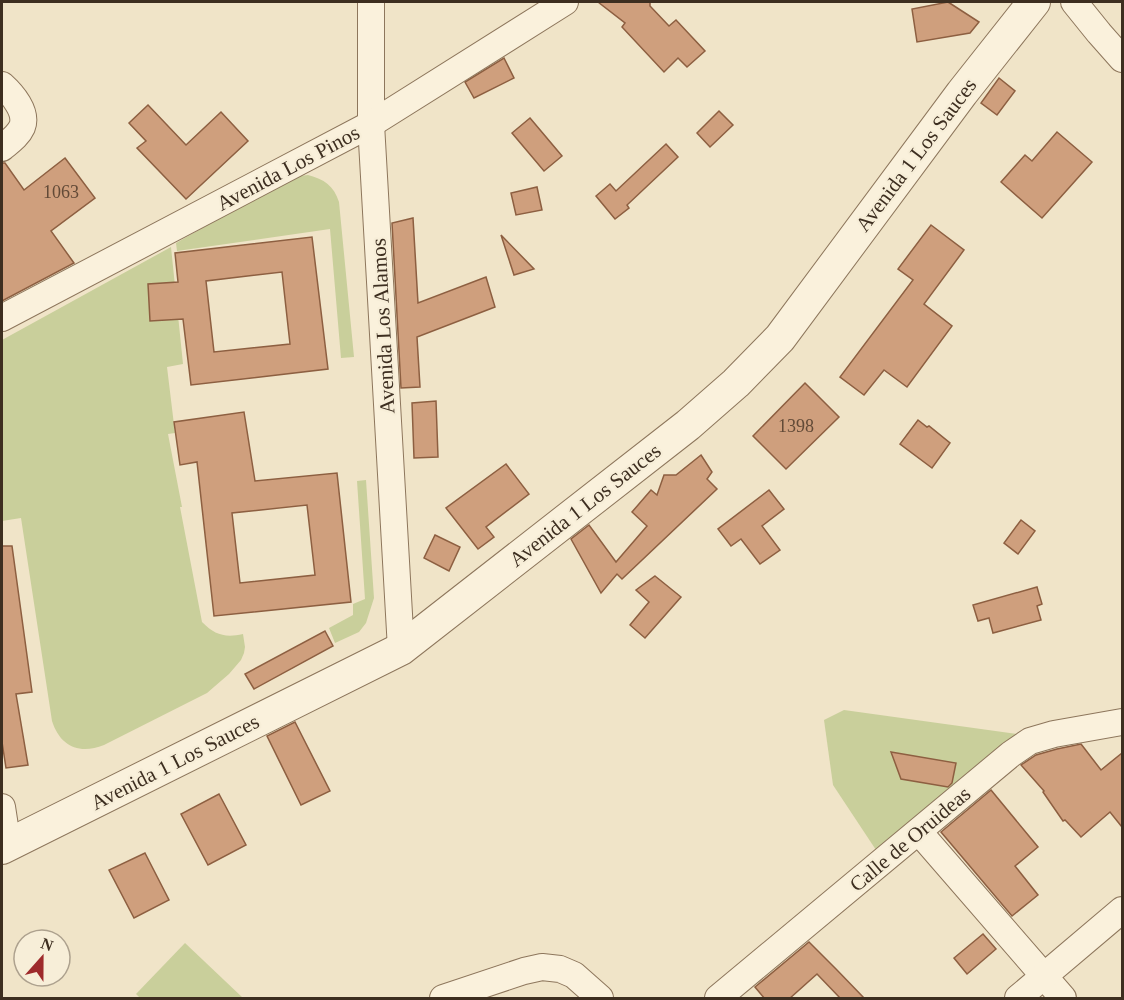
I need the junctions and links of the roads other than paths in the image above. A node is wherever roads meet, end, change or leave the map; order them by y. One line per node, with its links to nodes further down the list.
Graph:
1 (371, 2): 7 (street, Avenida Los Alamos)
2 (564, 2): 7 (street, Avenida Los Pinos)
3 (1034, 2): 10 (street, Avenida 1 Los Sauces)
4 (1074, 2): 5 (street)
5 (1122, 59)
6 (2, 85): 8 (street)
7 (371, 124): 9 (street, Avenida Los Pinos); 10 (street, Avenida Los Alamos)
8 (2, 148)
9 (2, 318)
10 (401, 650): 14 (street, Avenida 1 Los Sauces)
11 (1122, 722): 13 (street, Calle de Oruideas)
12 (2, 807): 14 (street)
13 (919, 832): 16 (street); 19 (street, Calle de Oruideas)
14 (5, 847)
15 (1122, 910): 16 (street)
16 (1044, 977): 20 (street); 21 (street)
17 (443, 999): 18 (street)
18 (600, 999)
19 (718, 999)
20 (1018, 999)
21 (1063, 999)

